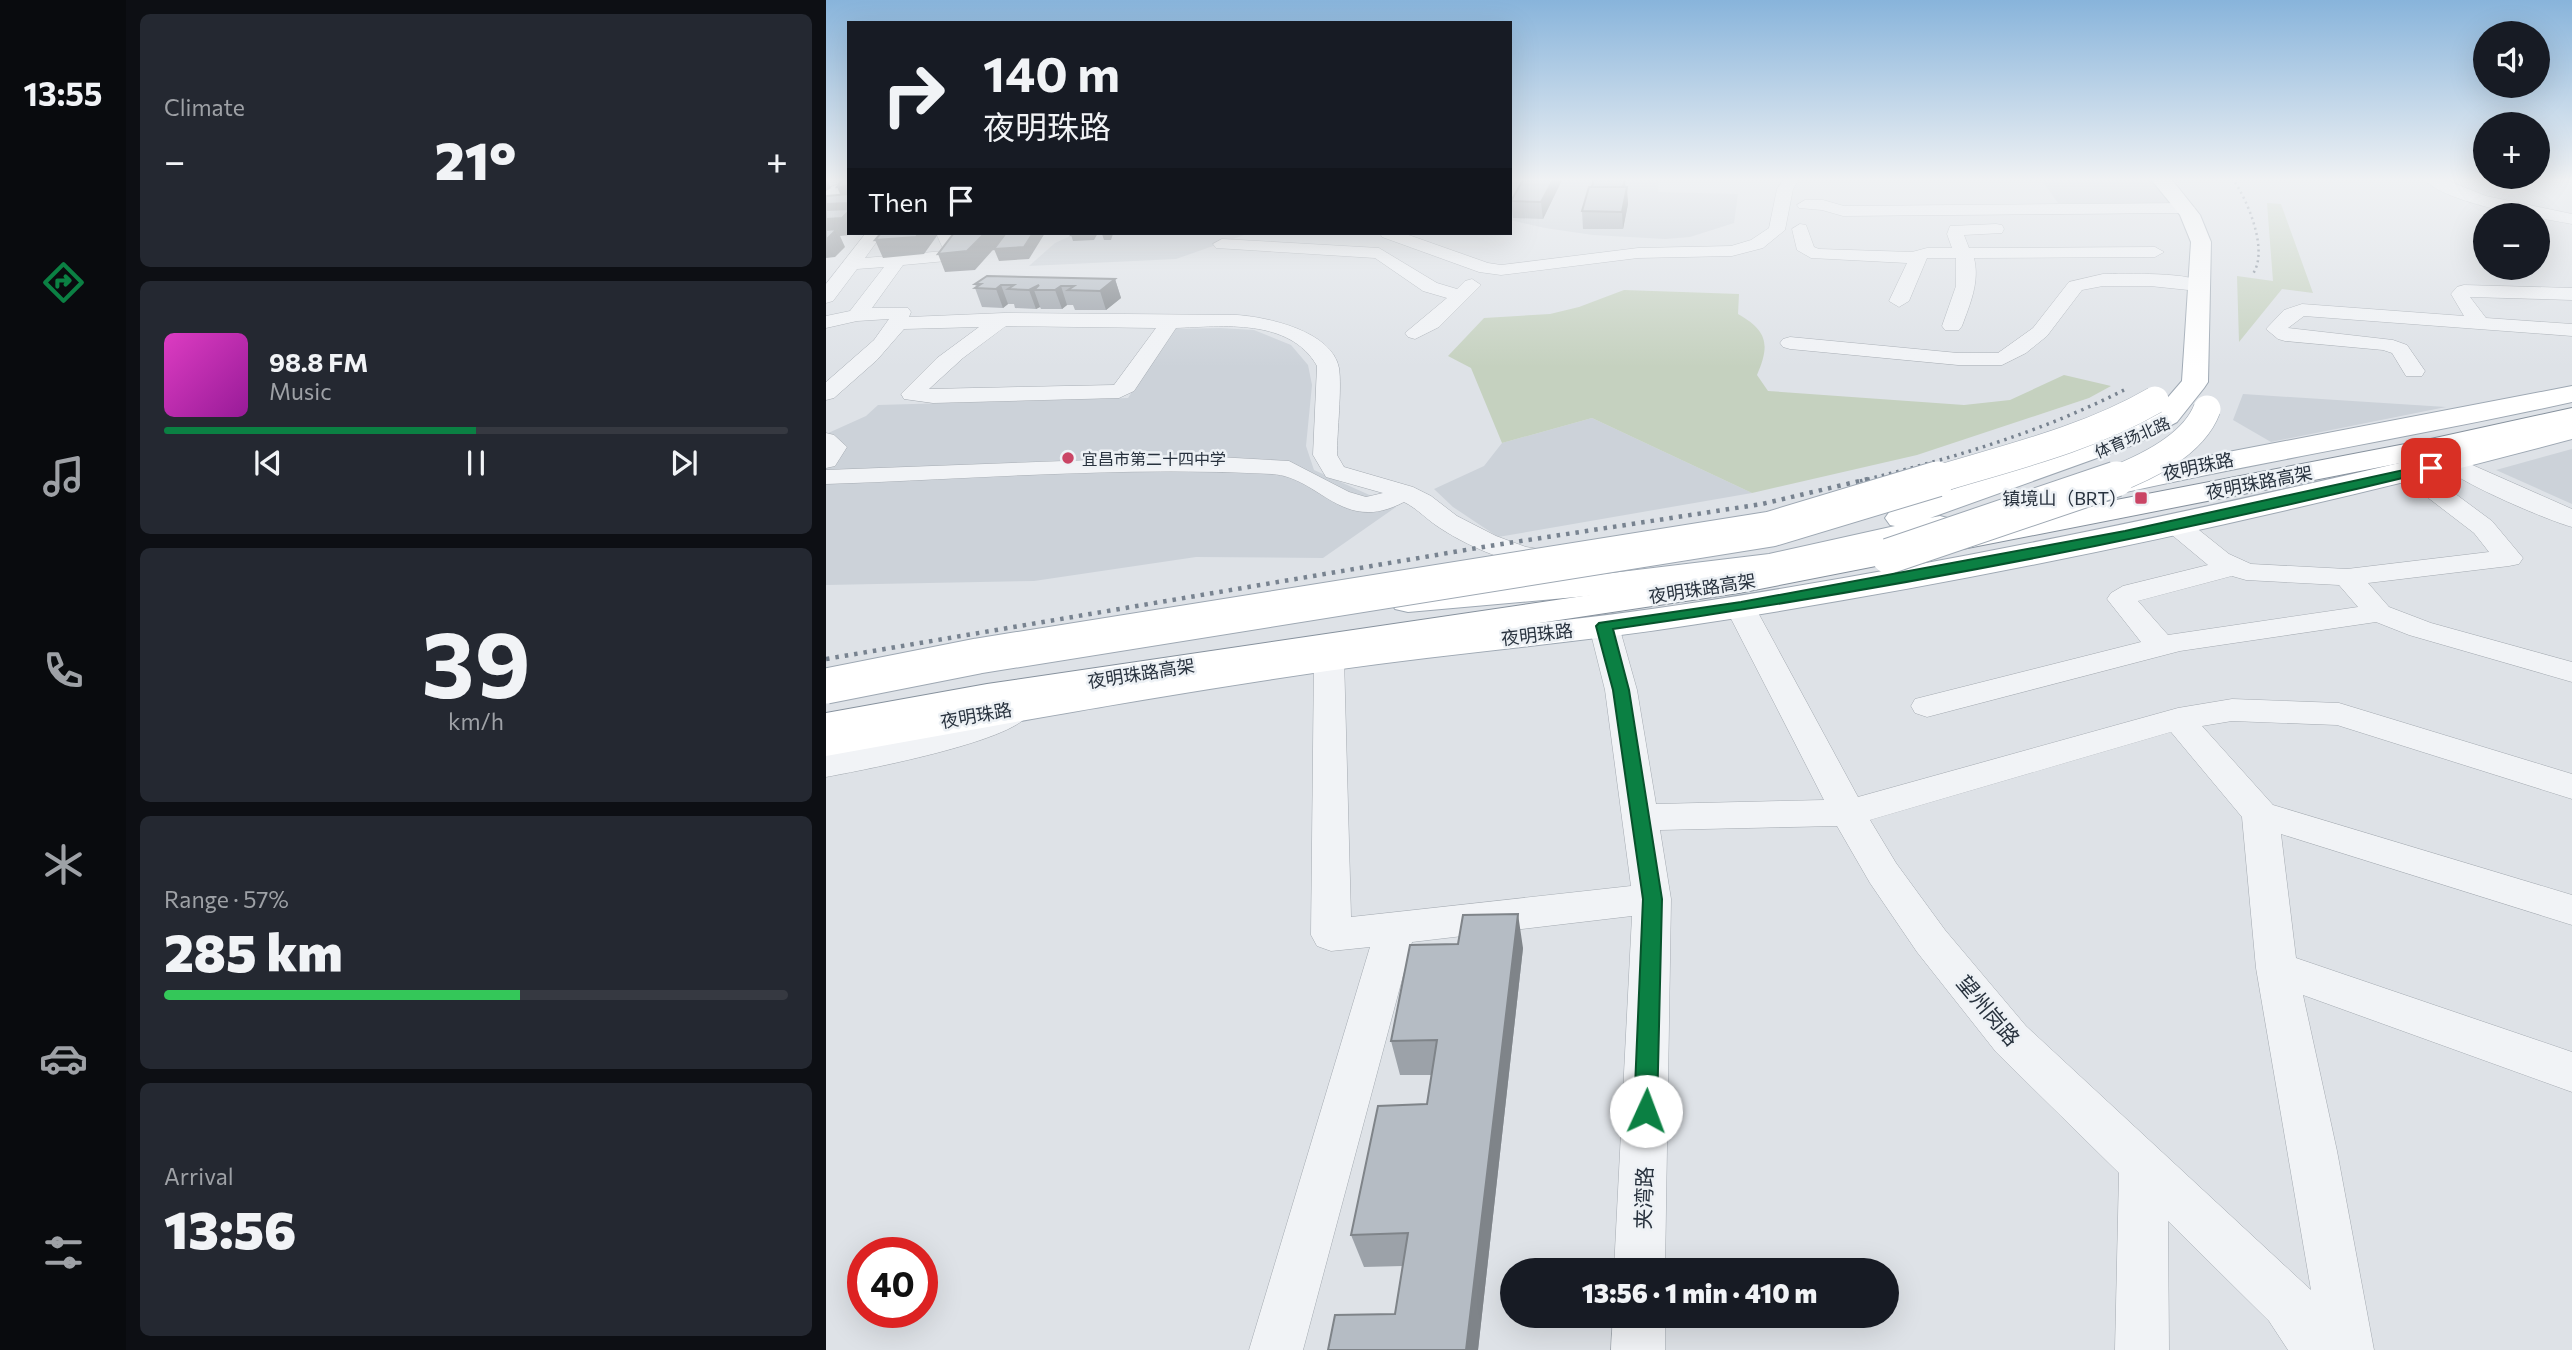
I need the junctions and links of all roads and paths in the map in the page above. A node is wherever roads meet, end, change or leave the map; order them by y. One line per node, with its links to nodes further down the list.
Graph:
1 (857, 241): 11 (street)
2 (868, 241): 16 (street)
3 (948, 241): 15 (street)
4 (1410, 241): 18 (street)
5 (1761, 241): 18 (street)
6 (1804, 241): 14 (street)
7 (1957, 241): 12 (street)
8 (2201, 241): 19 (main road, 体育场北路)
9 (2215, 241): 19 (main road, 体育场北路)
10 (1222, 244): 22 (street)
11 (839, 245)
12 (1962, 252): 13 (street); 14 (street); 33 (street)
13 (2155, 252)
14 (1918, 258): 25 (street)
15 (898, 260): 16 (street); 27 (street)
16 (852, 264): 23 (street)
17 (2459, 269): 20 (street)
18 (1501, 270): 22 (street)
19 (2202, 285): 36 (street); 48 (main road, 体育场北路); 51 (main road, bridge); 63 (main road, bridge)
20 (2486, 292): 21 (street); 26 (street)
21 (2572, 294)
22 (1460, 296): 35 (street)
23 (826, 297)
24 (2436, 300): 26 (street)
25 (1899, 301)
26 (2463, 302): 32 (street)
27 (857, 316): 29 (street); 30 (street)
28 (1005, 319): 30 (street); 31 (street); 31 (street)
29 (826, 322)
30 (899, 323): 38 (street)
31 (1169, 323): 47 (street)
32 (2479, 323): 34 (street); 37 (street)
33 (1952, 326)
34 (2572, 330)
35 (1415, 333)
36 (1790, 342)
37 (2414, 371)
38 (826, 393)
39 (2572, 394): 48 (main road, 夜明珠路)
40 (2572, 416): 51 (main road, 夜明珠路高架, bridge)
41 (2572, 430): 44 (main road, 夜明珠路)
42 (826, 440): 43 (street)
43 (826, 461)
44 (2452, 463): 45 (main road, 夜明珠路); 49 (street)
45 (2410, 472): 50 (main road, 夜明珠路); 54 (street)
46 (826, 477): 47 (street)
47 (1404, 492): 53 (street)
48 (1955, 509): 53 (main road, 夜明珠路)
49 (2572, 519)
50 (2175, 524): 52 (street); 56 (main road, 夜明珠路)
51 (1889, 555): 68 (main road, 夜明珠路高架)
52 (2236, 567): 54 (street); 59 (street)
53 (1695, 573): 55 (main road, 夜明珠路)
54 (2347, 577): 57 (street)
55 (1587, 586): 62 (main road, 夜明珠路); 64 (main road, 夜明珠路高架)
56 (1741, 607): 58 (main road, 夜明珠路); 72 (street, 望州岗路)
57 (2379, 613): 59 (street); 61 (street)
58 (1604, 626): 60 (main road, 夜明珠路); 74 (street, 夹湾路)
59 (2161, 646): 66 (street)
60 (1329, 658): 65 (main road, 夜明珠路); 77 (street)
61 (2572, 672)
62 (826, 676)
63 (826, 686)
64 (826, 701)
65 (1034, 705): 69 (main road, 夜明珠路); 70 (street)
66 (1927, 705)
67 (2178, 719): 71 (street); 72 (street); 73 (street)
68 (826, 726)
69 (826, 742)
70 (826, 765)
71 (2572, 787)
72 (1848, 813): 74 (street); 80 (street, 望州岗路)
73 (2260, 814): 76 (street); 78 (street)
74 (1640, 817): 75 (street, 夹湾路)
75 (1653, 899): 77 (street); 81 (street, 夹湾路)
76 (2572, 910)
77 (1396, 928): 83 (street)
78 (2277, 968): 79 (street); 87 (street)
79 (2572, 1072)
80 (2143, 1164): 85 (street); 86 (street, 望州岗路)
81 (1640, 1258)
82 (1638, 1328): 84 (street)
83 (1276, 1350)
84 (1637, 1350)
85 (2142, 1350)
86 (2319, 1350)
87 (2347, 1350)

